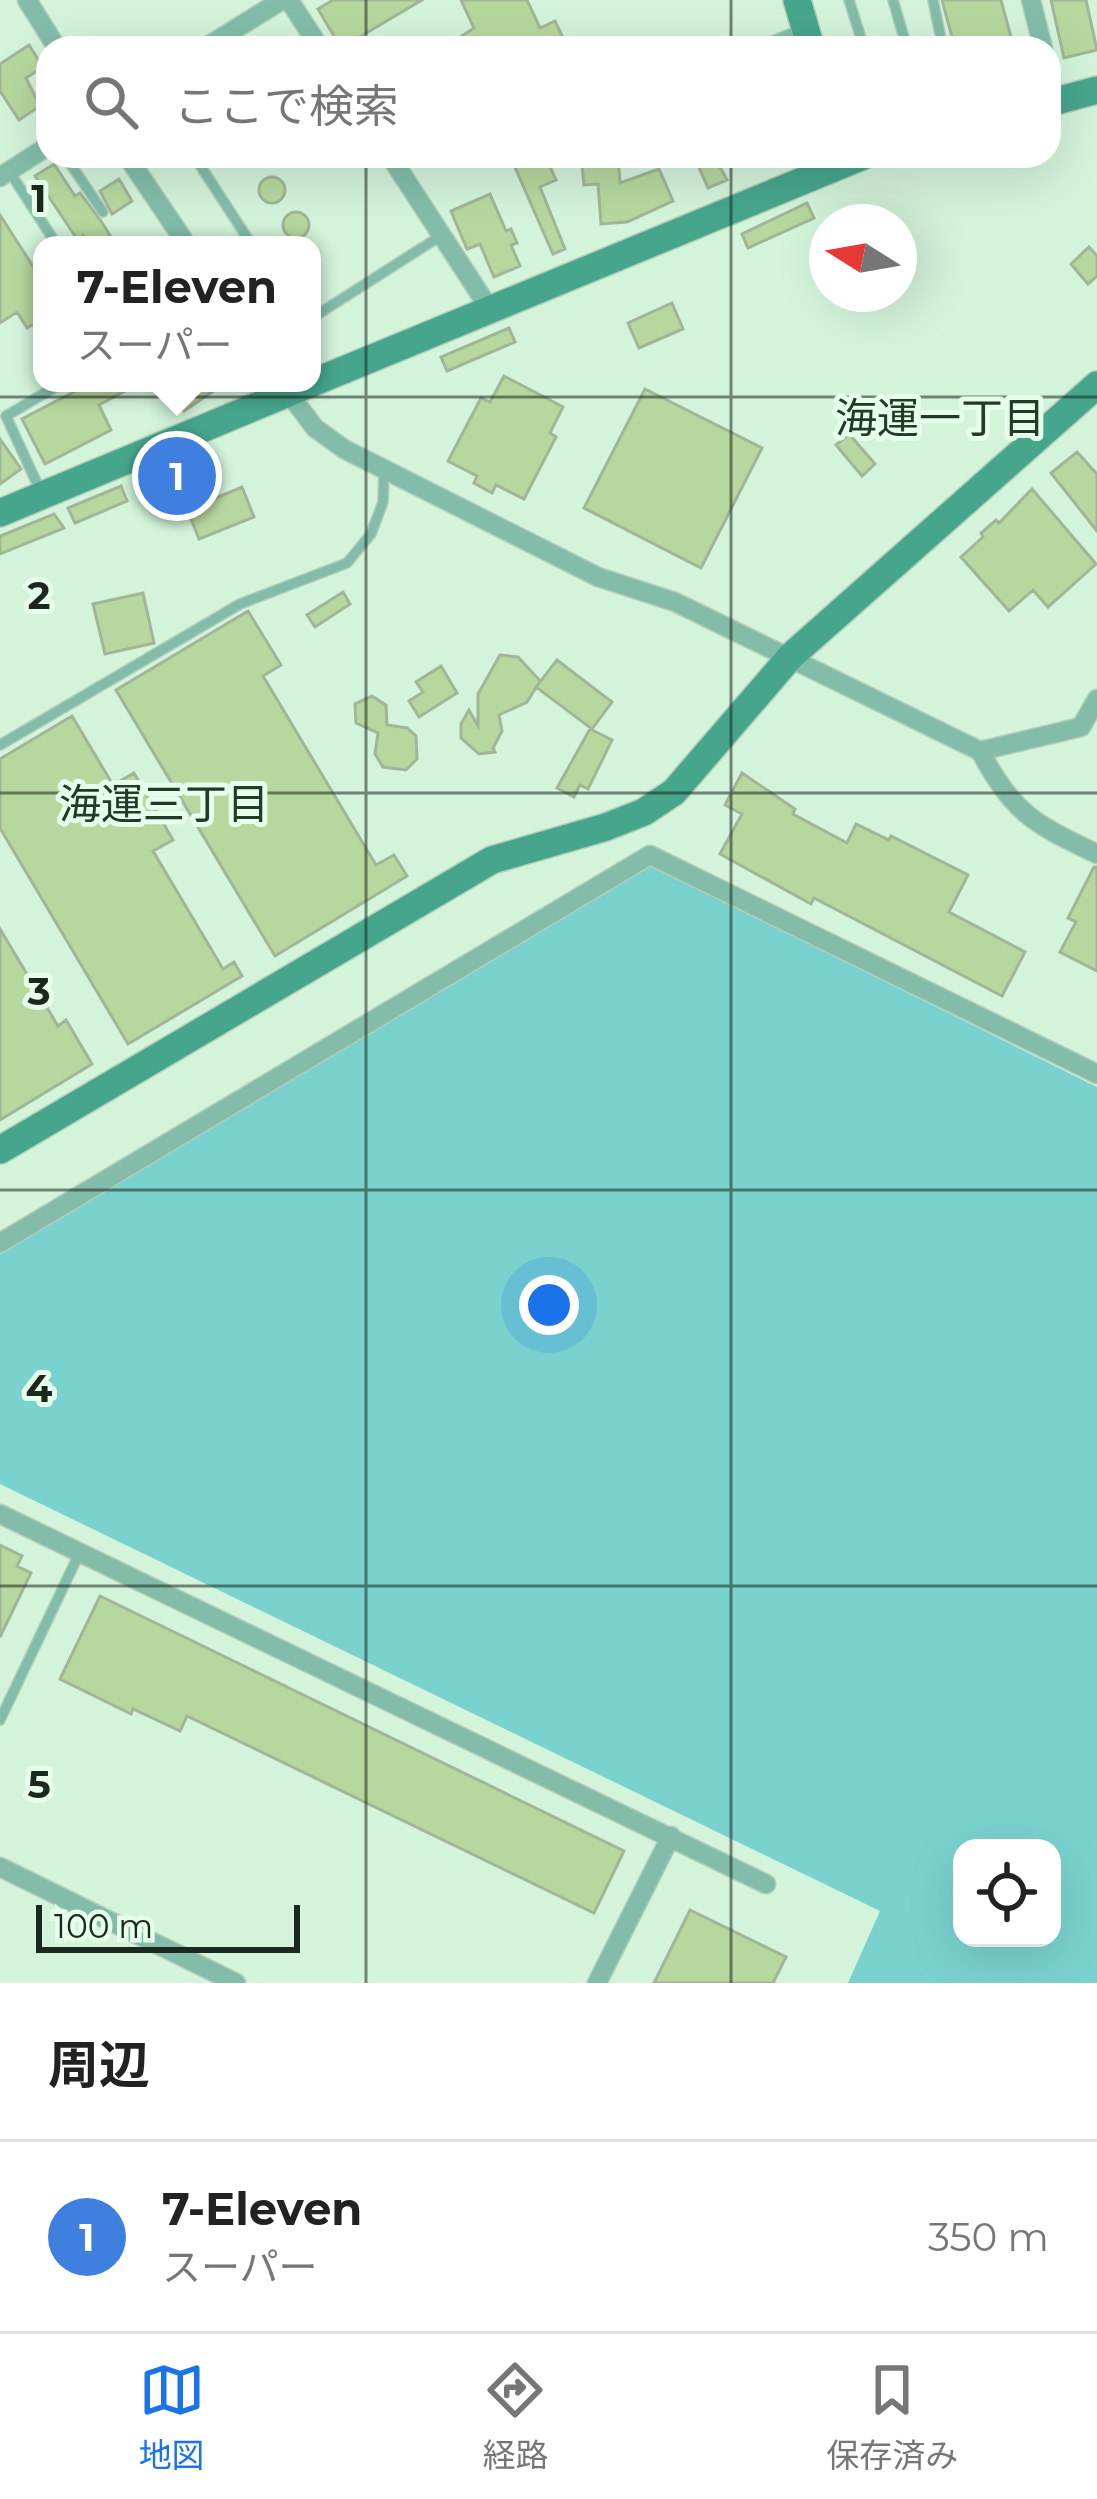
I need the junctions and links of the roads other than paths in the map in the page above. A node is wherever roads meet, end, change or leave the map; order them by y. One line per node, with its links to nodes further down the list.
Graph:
1 (27, 0): 7 (street)
2 (285, 0): 8 (street); 9 (street)
3 (849, 0): 10 (lane)
4 (893, 0): 11 (lane)
5 (933, 0): 12 (lane)
6 (1031, 0): 13 (street)
7 (50, 36)
8 (225, 36)
9 (311, 36)
10 (860, 36)
11 (904, 36)
12 (941, 36)
13 (1039, 36)
14 (1097, 90): 15 (street)
15 (1061, 93)
16 (36, 154): 22 (street)
17 (73, 168): 23 (lane)
18 (135, 168): 25 (street)
19 (202, 168): 26 (lane)
20 (398, 168): 27 (street)
21 (827, 168): 28 (street)
22 (5, 174): 24 (lane)
23 (103, 212)
24 (50, 236)
25 (182, 236)
26 (246, 236)
27 (442, 236): 28 (street); 29 (lane)
28 (490, 308): 30 (street)
29 (321, 312)
30 (321, 377)
31 (1097, 385): 38 (street)
32 (47, 392): 36 (lane)
33 (285, 392): 36 (street)
34 (301, 392): 35 (street)
35 (384, 470): 38 (street); 40 (lane)
36 (43, 495): 37 (street)
37 (0, 513)
38 (791, 656): 41 (street); 42 (street)
39 (1097, 699): 41 (street)
40 (0, 745)
41 (980, 751): 43 (street)
42 (644, 812): 44 (street); 46 (street)
43 (1097, 854)
44 (650, 855): 45 (street); 47 (street)
45 (1097, 1074)
46 (0, 1150)
47 (0, 1243)
48 (0, 1514): 49 (street)
49 (80, 1552): 50 (lane); 51 (street)
50 (0, 1720)
51 (671, 1836): 53 (street); 55 (street)
52 (0, 1867): 54 (street)
53 (766, 1884)
54 (236, 1983)
55 (597, 1983)

